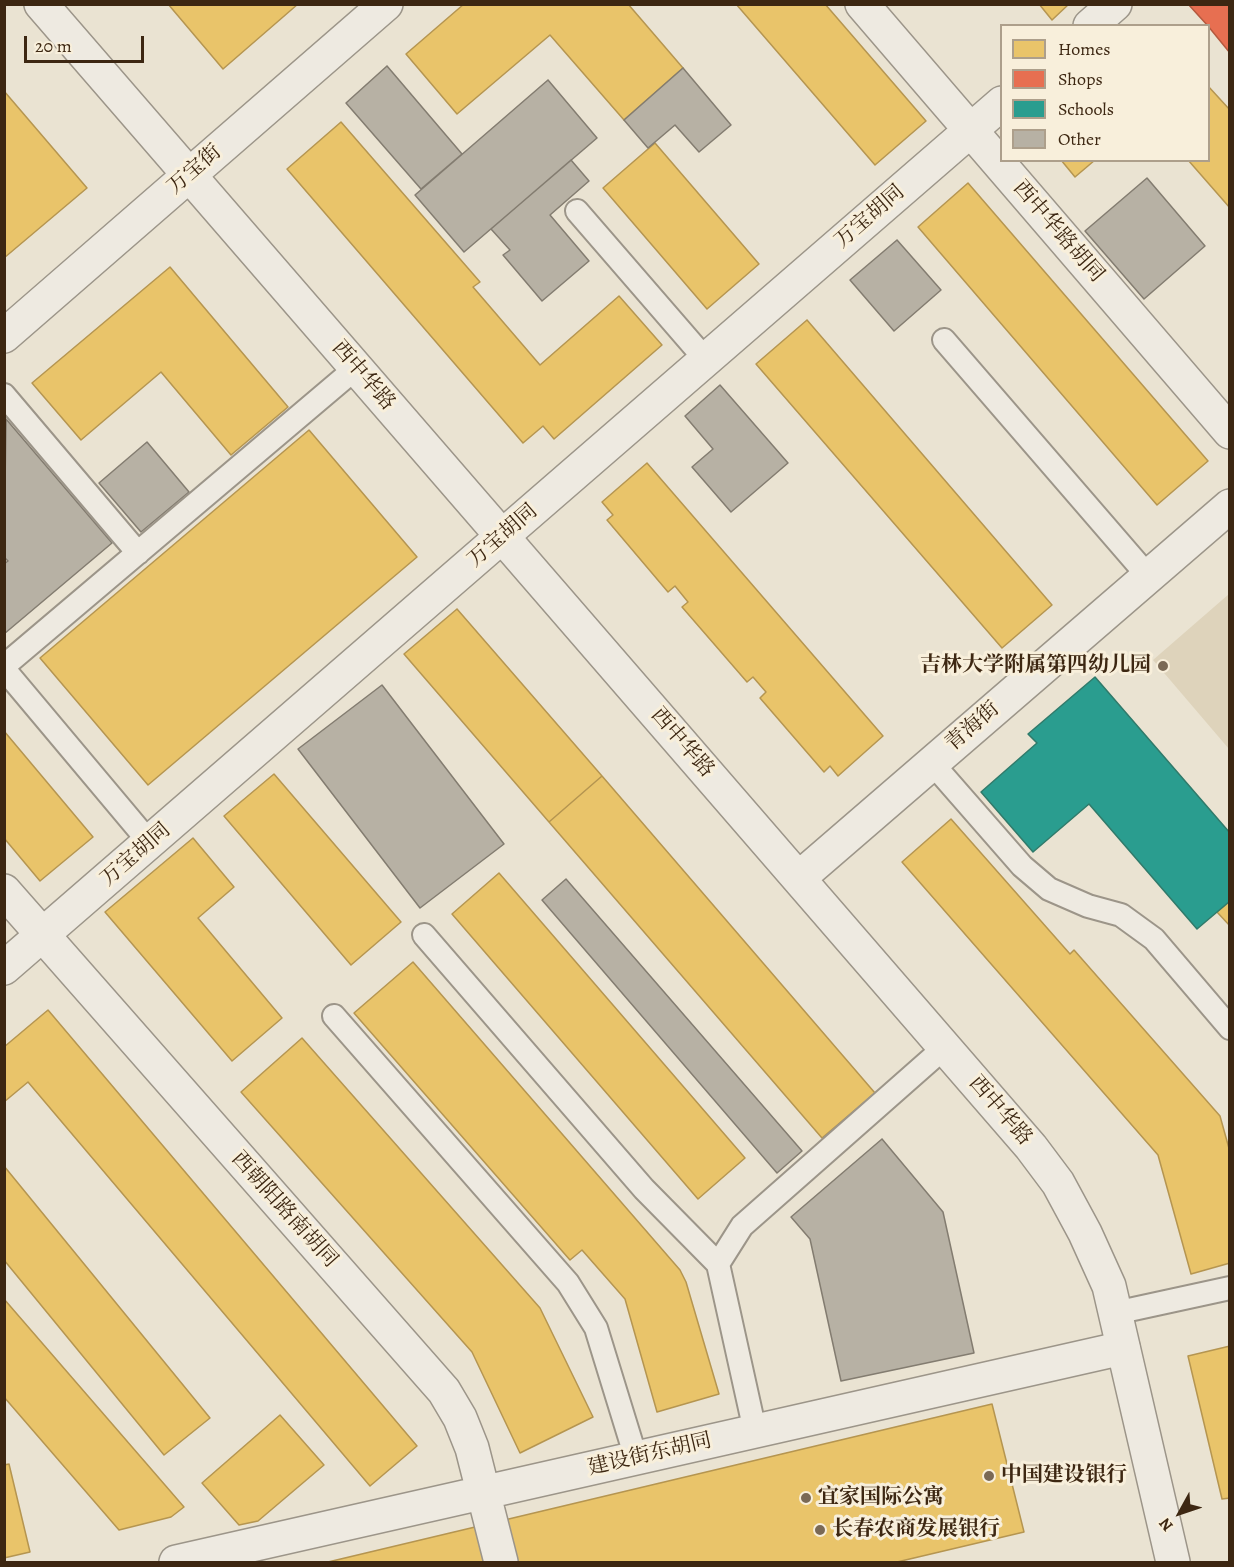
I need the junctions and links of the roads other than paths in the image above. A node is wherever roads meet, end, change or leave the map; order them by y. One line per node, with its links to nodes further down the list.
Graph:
1 (41, 4): 8 (street, 西中华路)
2 (386, 4): 8 (street, 万宝街)
3 (862, 4): 7 (street, 西中华路胡同)
4 (1114, 4): 5 (street)
5 (1092, 24)
6 (1000, 105): 7 (street, 万宝胡同)
7 (970, 130): 12 (street, 万宝胡同); 15 (street, 西中华路胡同)
8 (189, 175): 10 (street, 万宝街); 13 (street, 西中华路)
9 (577, 211): 12 (lane)
10 (4, 336)
11 (944, 340): 19 (lane)
12 (706, 360): 17 (street, 万宝胡同)
13 (356, 368): 17 (street, 西中华路); 18 (lane)
14 (4, 395): 18 (lane)
15 (1230, 432)
16 (1230, 506): 19 (street, 青海街)
17 (503, 537): 22 (street, 万宝胡同); 23 (street, 西中华路)
18 (138, 553): 20 (lane)
19 (1148, 576): 21 (street, 青海街)
20 (4, 668): 22 (lane)
21 (932, 763): 23 (street, 青海街); 29 (lane)
22 (150, 843): 26 (street, 万宝胡同)
23 (799, 878): 30 (street, 西中华路)
24 (4, 891): 26 (street, 西朝阳路南胡同)
25 (424, 935): 31 (lane)
26 (42, 936): 27 (street, 万宝胡同); 37 (street, 西朝阳路南胡同)
27 (4, 968)
28 (334, 1016): 36 (lane)
29 (1230, 1028)
30 (945, 1047): 31 (lane); 33 (street, 西中华路)
31 (718, 1264): 35 (lane)
32 (1230, 1288): 33 (lane)
33 (1115, 1313): 34 (street, 西中华路)
34 (1123, 1348): 35 (street, 建设街东胡同); 40 (street, 西中华路)
35 (755, 1431): 36 (street, 建设街东胡同)
36 (636, 1458): 37 (street, 建设街东胡同)
37 (484, 1492): 38 (street, 建设街东胡同); 39 (street, 西朝阳路南胡同)
38 (176, 1563)
39 (501, 1563)
40 (1173, 1563)

